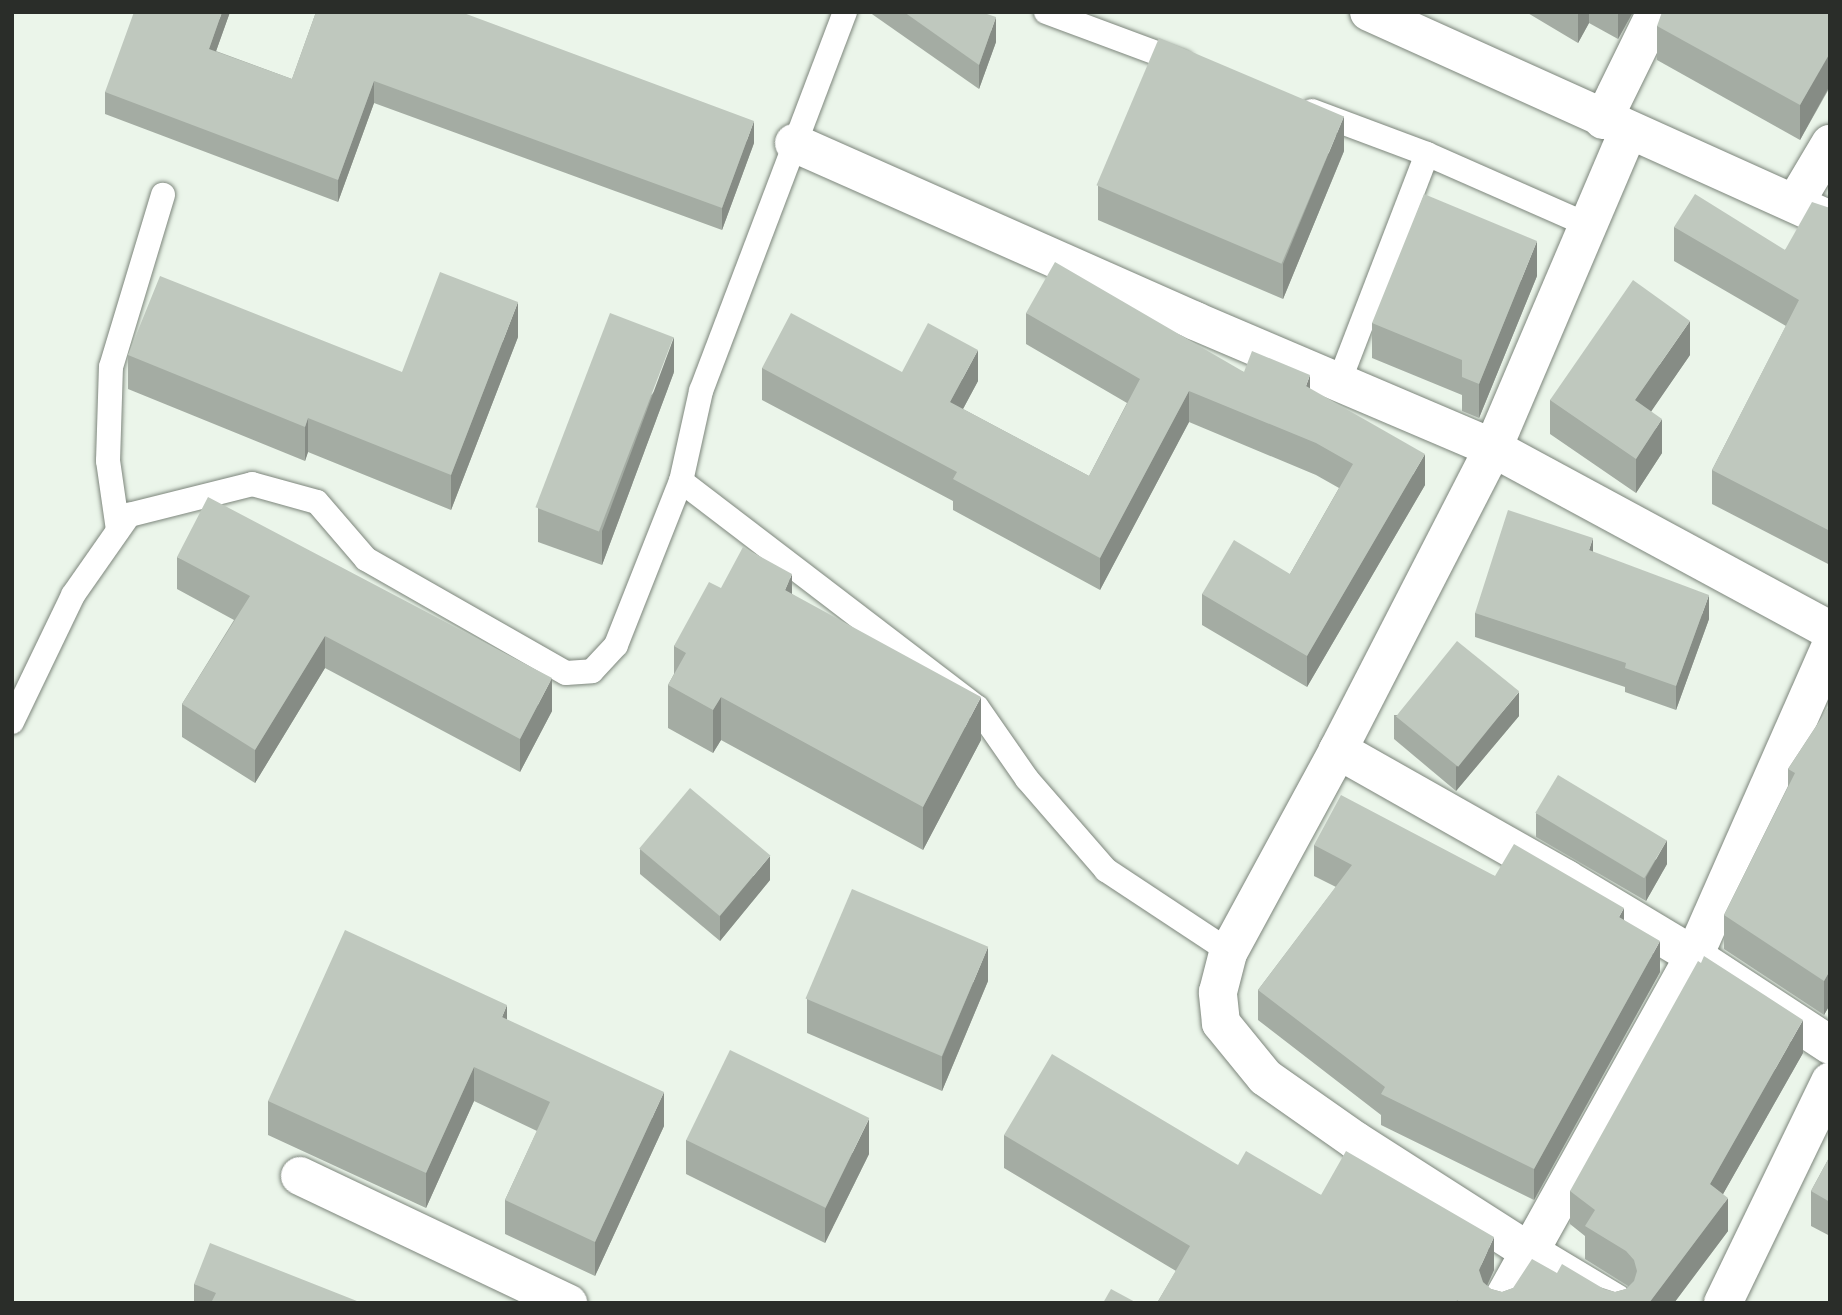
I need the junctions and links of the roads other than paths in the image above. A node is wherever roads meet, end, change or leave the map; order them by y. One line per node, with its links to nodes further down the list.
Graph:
1 (845, 12): 8 (lane)
2 (1046, 12): 5 (lane)
3 (1369, 12): 7 (street)
4 (1656, 12): 7 (street)
5 (1211, 74)
6 (1287, 102): 10 (lane)
7 (1615, 125): 12 (street); 14 (street)
8 (794, 143): 15 (street); 17 (lane)
9 (1830, 144): 12 (street)
10 (1427, 154): 14 (lane); 15 (lane)
11 (163, 195): 18 (lane)
12 (1795, 204): 13 (street)
13 (1830, 220)
14 (1588, 225): 16 (street)
15 (1339, 382): 16 (street)
16 (1493, 448): 19 (street); 22 (street)
17 (681, 481): 18 (lane); 23 (lane)
18 (118, 530): 21 (lane)
19 (1830, 630)
20 (1830, 648): 24 (street)
21 (12, 722)
22 (1338, 750): 23 (street); 24 (street)
23 (1230, 952): 28 (street)
24 (1694, 956): 25 (street); 28 (street)
25 (1830, 1045)
26 (1830, 1082): 32 (street)
27 (300, 1176): 29 (street)
28 (1528, 1251): 30 (street); 31 (street)
29 (568, 1303)
30 (1501, 1303)
31 (1615, 1303)
32 (1723, 1303)

